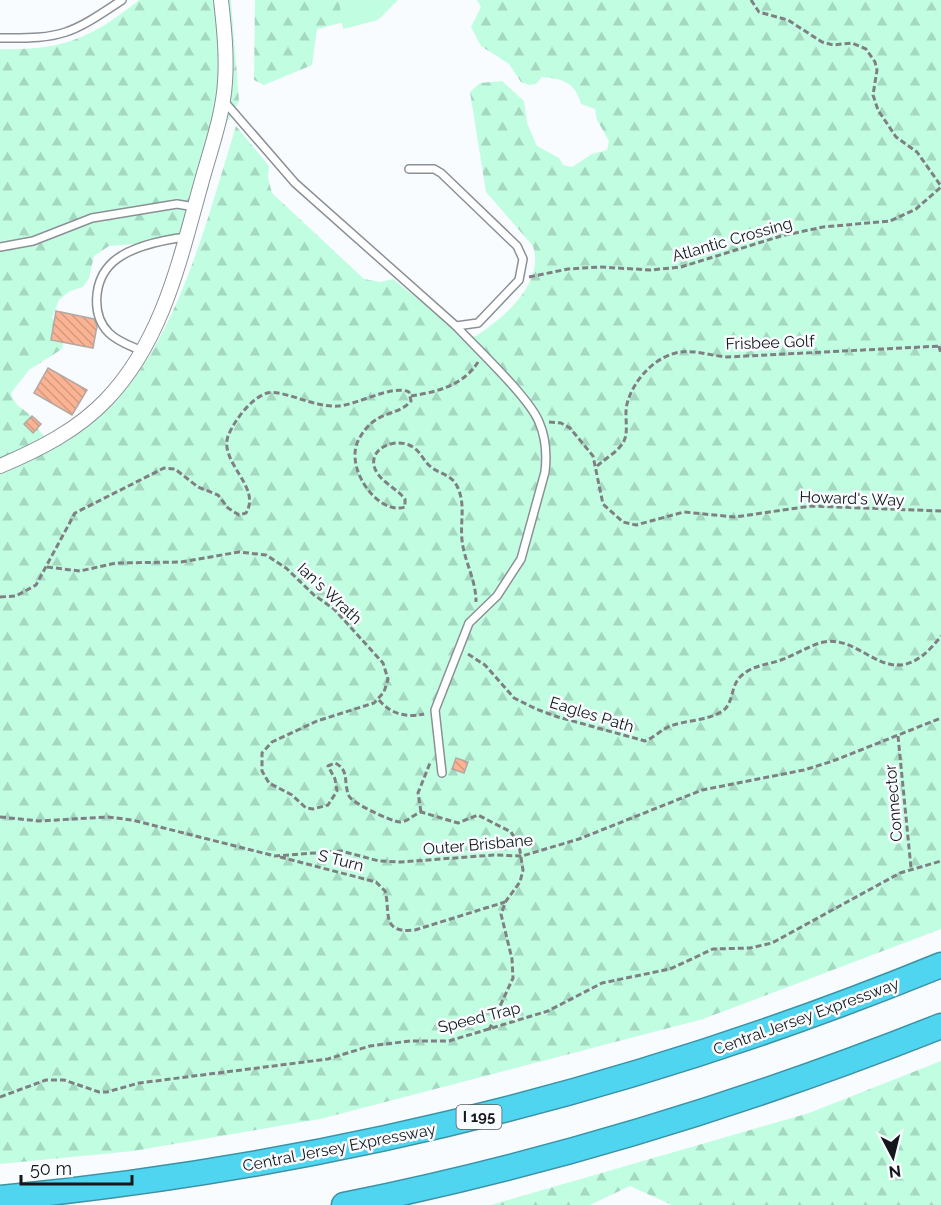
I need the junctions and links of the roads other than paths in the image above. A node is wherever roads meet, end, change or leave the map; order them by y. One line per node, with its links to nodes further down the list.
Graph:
1 (123, 0): 3 (lane)
2 (221, 0): 4 (street)
3 (0, 38)
4 (223, 99): 6 (street); 9 (lane)
5 (409, 169): 9 (lane)
6 (195, 207): 7 (street); 8 (lane)
7 (186, 237): 10 (street); 10 (lane)
8 (0, 247)
9 (456, 326): 12 (lane)
10 (142, 351): 11 (street)
11 (0, 466)
12 (442, 773)
13 (941, 965): 15 (highway, Central Jersey Expressway / I 195)
14 (941, 1026): 16 (highway)
15 (0, 1198)
16 (344, 1205)

